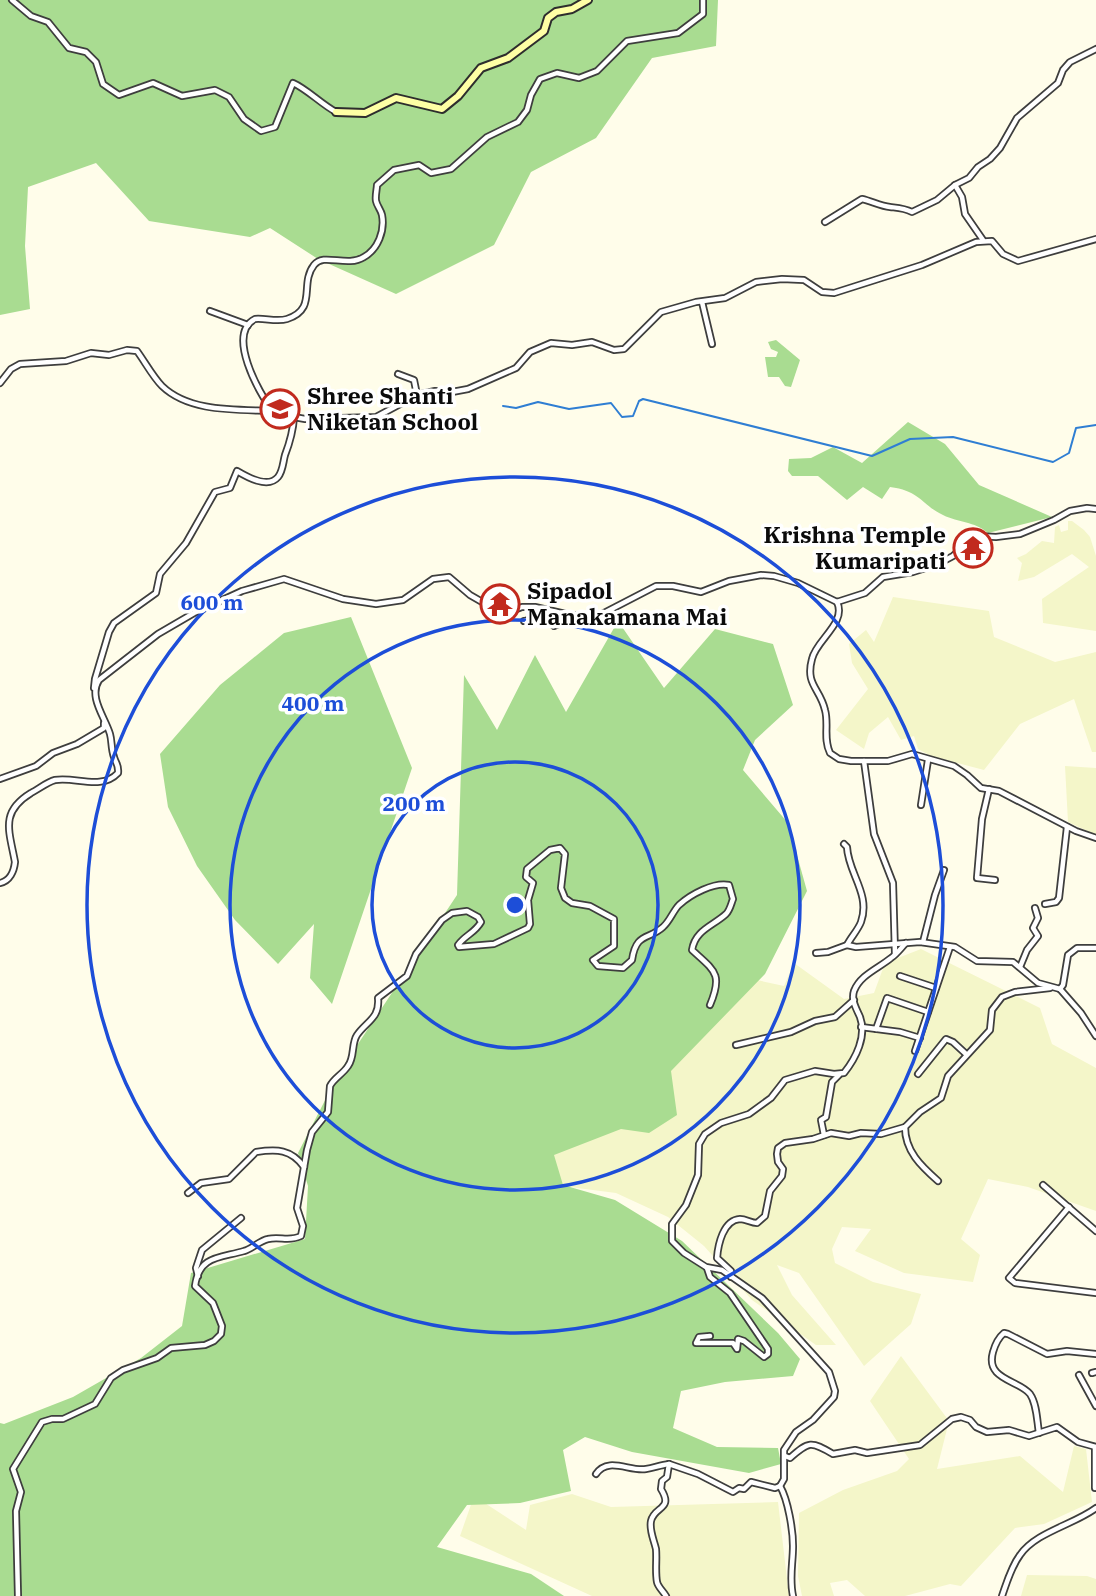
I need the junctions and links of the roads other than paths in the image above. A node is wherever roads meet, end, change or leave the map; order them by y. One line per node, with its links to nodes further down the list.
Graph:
1 (12, 0): 5 (street)
2 (588, 0): 5 (main road)
3 (703, 0): 12 (street)
4 (1096, 49): 6 (street)
5 (336, 112)
6 (955, 185): 7 (street); 9 (street)
7 (825, 222)
8 (1096, 239): 9 (street)
9 (984, 240): 10 (street)
10 (702, 302): 13 (street); 16 (street)
11 (210, 310): 12 (street)
12 (248, 325): 17 (street)
13 (712, 344)
14 (398, 374): 16 (street)
15 (0, 383): 17 (street)
16 (417, 395): 18 (street)
17 (272, 410): 18 (street)
18 (294, 417): 23 (street)
19 (1096, 509): 20 (street)
20 (837, 602): 21 (street); 26 (street)
21 (578, 616): 22 (street); 23 (street)
22 (524, 621)
23 (94, 691): 24 (street)
24 (104, 722): 27 (street); 35 (street)
25 (928, 760): 26 (street); 28 (street); 29 (street)
26 (864, 761): 40 (street)
27 (0, 779)
28 (989, 789): 30 (street); 34 (street)
29 (921, 805)
30 (1067, 827): 31 (street); 36 (street)
31 (1096, 838)
32 (844, 844): 41 (street)
33 (944, 870): 38 (street)
34 (995, 880)
35 (0, 883)
36 (1045, 904)
37 (1035, 908): 46 (street)
38 (923, 942): 39 (street); 42 (street)
39 (906, 943): 40 (street); 45 (street)
40 (894, 944): 41 (street); 45 (street)
41 (847, 945): 44 (street)
42 (950, 947): 46 (street); 48 (street)
43 (1096, 948): 50 (street)
44 (816, 953)
45 (895, 954): 51 (street)
46 (1020, 967): 49 (street)
47 (900, 976): 48 (street)
48 (936, 988): 53 (street)
49 (1051, 988): 50 (street); 60 (street)
50 (1060, 989): 56 (street)
51 (854, 1000): 54 (street); 58 (street)
52 (710, 1005): 65 (street)
53 (928, 1012): 55 (street); 57 (street)
54 (861, 1027): 55 (street); 61 (street)
55 (876, 1029): 57 (street)
56 (1096, 1036)
57 (920, 1038): 59 (street)
58 (736, 1045)
59 (915, 1051)
60 (966, 1054): 62 (street); 63 (street)
61 (840, 1074): 64 (street); 72 (street)
62 (918, 1074)
63 (905, 1126): 64 (street); 66 (street)
64 (824, 1135): 74 (street)
65 (304, 1168): 68 (street); 73 (street)
66 (938, 1181)
67 (1043, 1185): 69 (street)
68 (188, 1193)
69 (1069, 1207): 71 (street); 75 (street)
70 (241, 1218): 73 (street)
71 (1096, 1231)
72 (706, 1267): 74 (street); 76 (street)
73 (198, 1276): 88 (street)
74 (732, 1278): 82 (street)
75 (1096, 1293)
76 (710, 1336)
77 (1096, 1354): 80 (street)
78 (1079, 1375): 79 (street)
79 (1096, 1406)
80 (1039, 1433): 81 (street); 82 (street)
81 (1095, 1447): 86 (street)
82 (785, 1456): 85 (street)
83 (669, 1464): 84 (street); 85 (street); 89 (street)
84 (596, 1474)
85 (780, 1486): 90 (street)
86 (1095, 1488)
87 (1096, 1508): 91 (street)
88 (18, 1596)
89 (666, 1596)
90 (793, 1596)
91 (1002, 1596)

